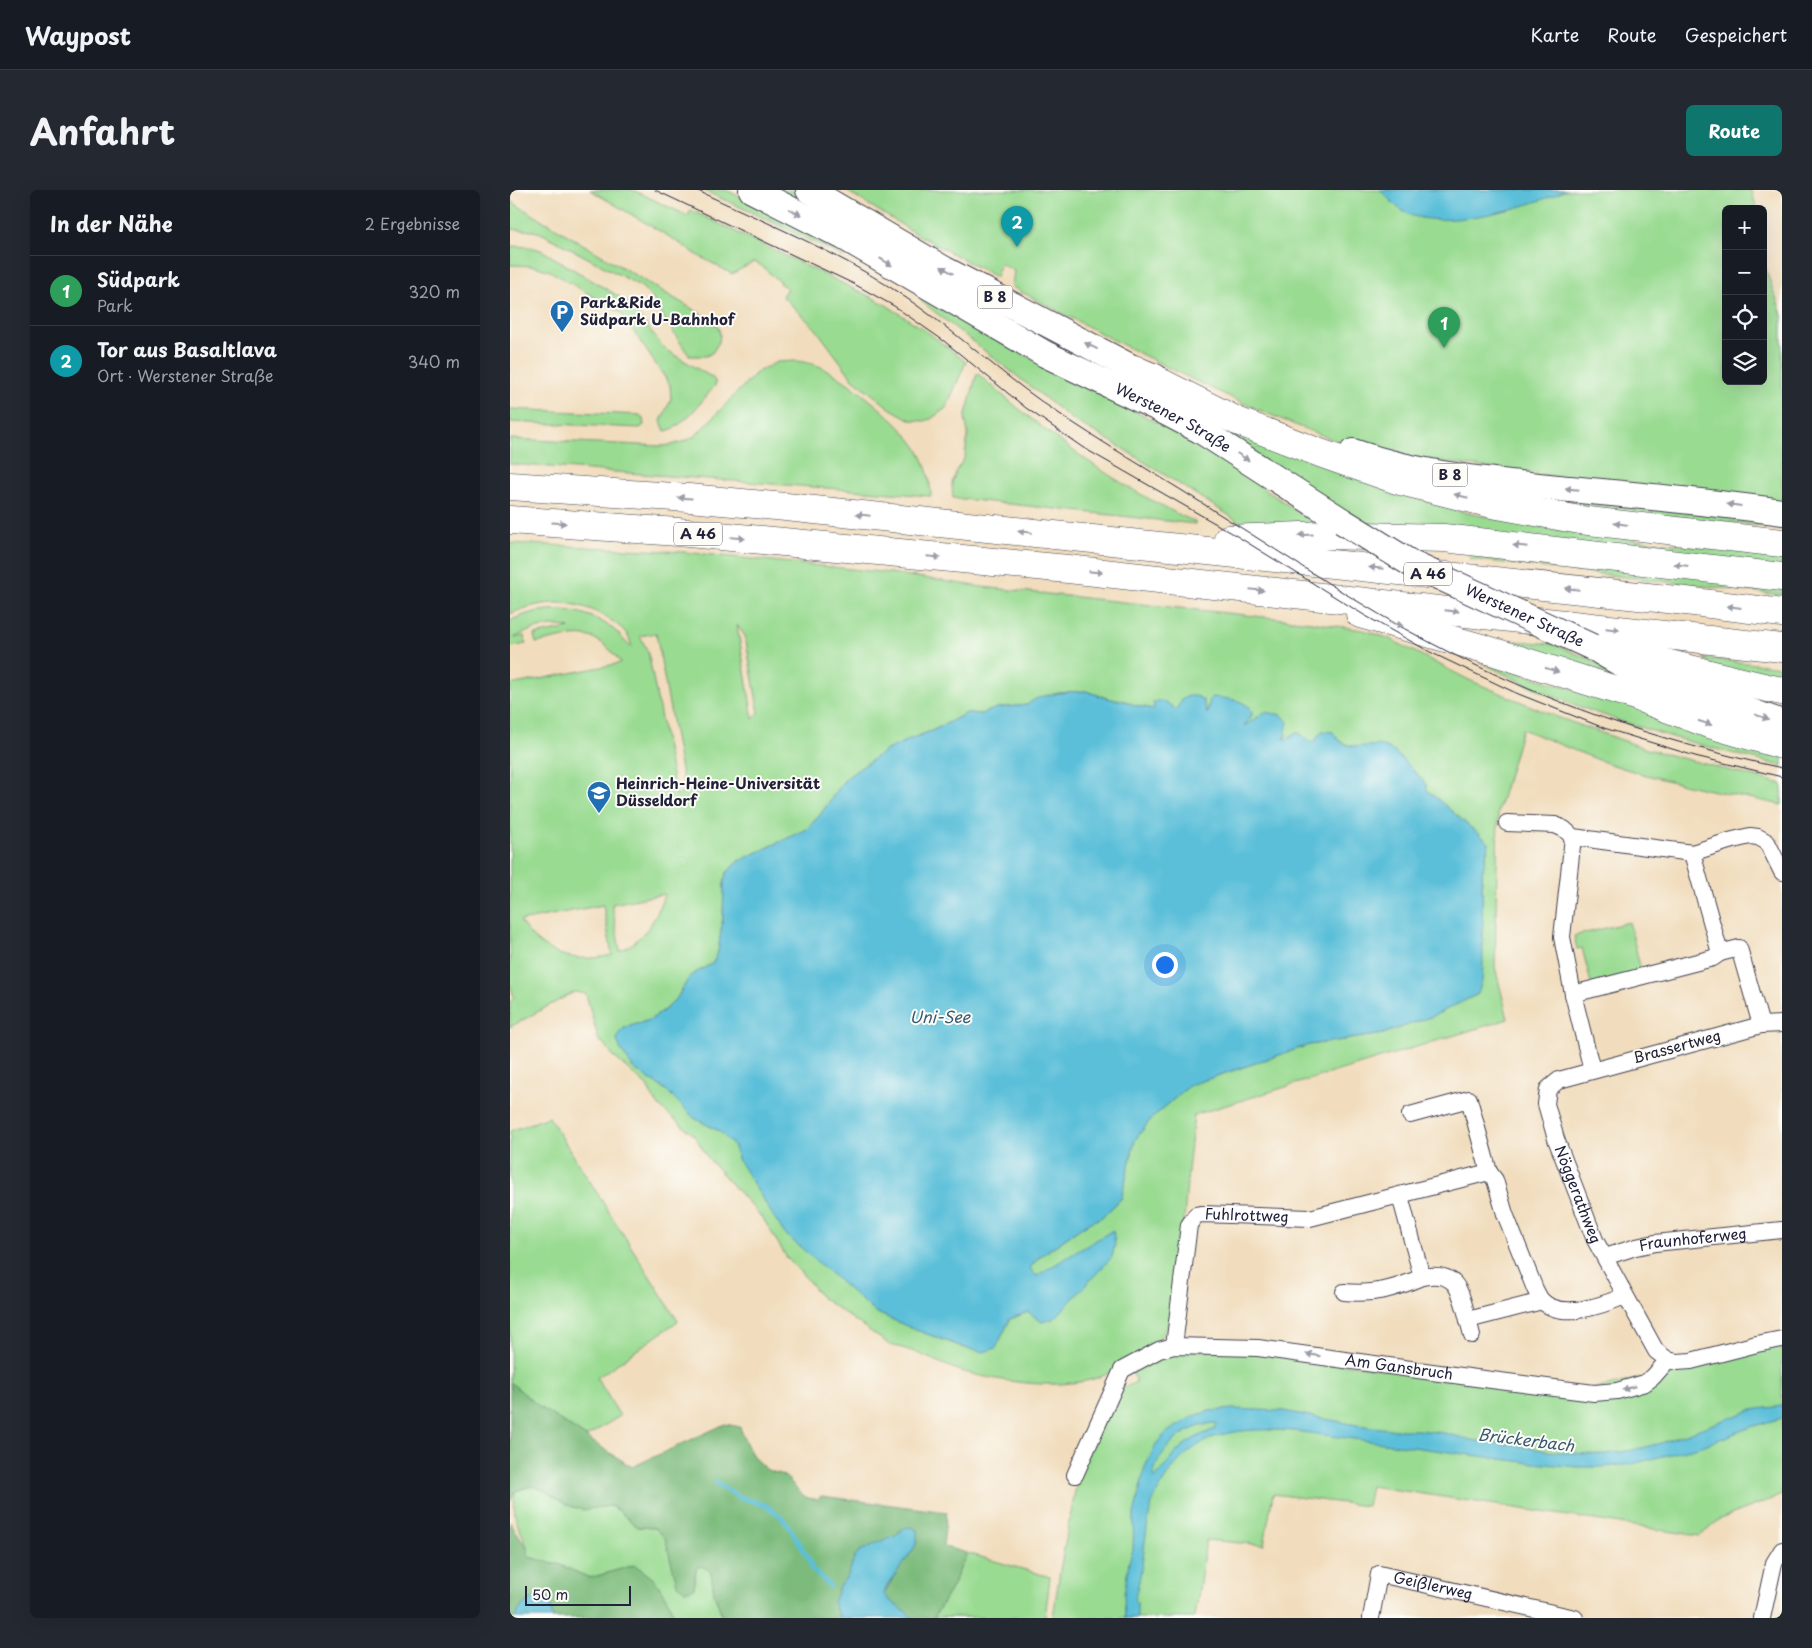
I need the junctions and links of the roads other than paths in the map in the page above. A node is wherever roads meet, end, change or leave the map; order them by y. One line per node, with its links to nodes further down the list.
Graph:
1 (752, 190): 12 (main road, Werstener Straße / B 8, one-way to 12, bridge)
2 (809, 190): 3 (main road, Werstener Straße / B 8, one-way to 2)
3 (1134, 369): 5 (main road, B 8, one-way to 3); 8 (highway, one-way to 3)
4 (510, 486): 7 (highway, A 46, one-way to 4)
5 (1782, 512)
6 (510, 520): 10 (highway, A 46, one-way to 10)
7 (1074, 536): 9 (highway, one-way to 7); 11 (highway, A 46, one-way to 7)
8 (1782, 544)
9 (1782, 576)
10 (1299, 594): 13 (highway, A 46, one-way to 13); 17 (highway, one-way to 17)
11 (1782, 613)
12 (1592, 647): 14 (highway)
13 (1782, 648)
14 (1674, 675): 15 (highway); 16 (main road, one-way to 16)
15 (1782, 692)
16 (1782, 723)
17 (1782, 744)
18 (1507, 823): 19 (street)
19 (1572, 837): 20 (street); 23 (street)
20 (1692, 852): 21 (street); 22 (street)
21 (1782, 872)
22 (1720, 953): 23 (street); 25 (street)
23 (1573, 994): 26 (street)
24 (1782, 1024): 25 (street, Brassertweg)
25 (1761, 1025): 26 (street, Brassertweg)
26 (1592, 1070): 27 (street, Brassertweg)
27 (1548, 1090): 32 (street, Nöggerathweg)
28 (1410, 1115): 29 (street)
29 (1489, 1172): 30 (street); 36 (street)
30 (1400, 1196): 33 (street); 38 (street, Fuhlrottweg)
31 (1782, 1230): 32 (street, Fraunhoferweg)
32 (1605, 1257): 35 (street, Nöggerathweg)
33 (1422, 1277): 34 (street); 36 (street)
34 (1344, 1292)
35 (1625, 1296): 36 (street); 39 (street, Nöggerathweg)
36 (1542, 1300)
37 (1782, 1339): 39 (street)
38 (1174, 1346): 39 (street, Am Gansbruch, one-way to 38); 40 (street, Am Gansbruch)
39 (1668, 1360)
40 (1075, 1475)
41 (1782, 1550): 44 (street)
42 (1371, 1618): 43 (street, Geißlerweg)
43 (1576, 1618)
44 (1762, 1618)

